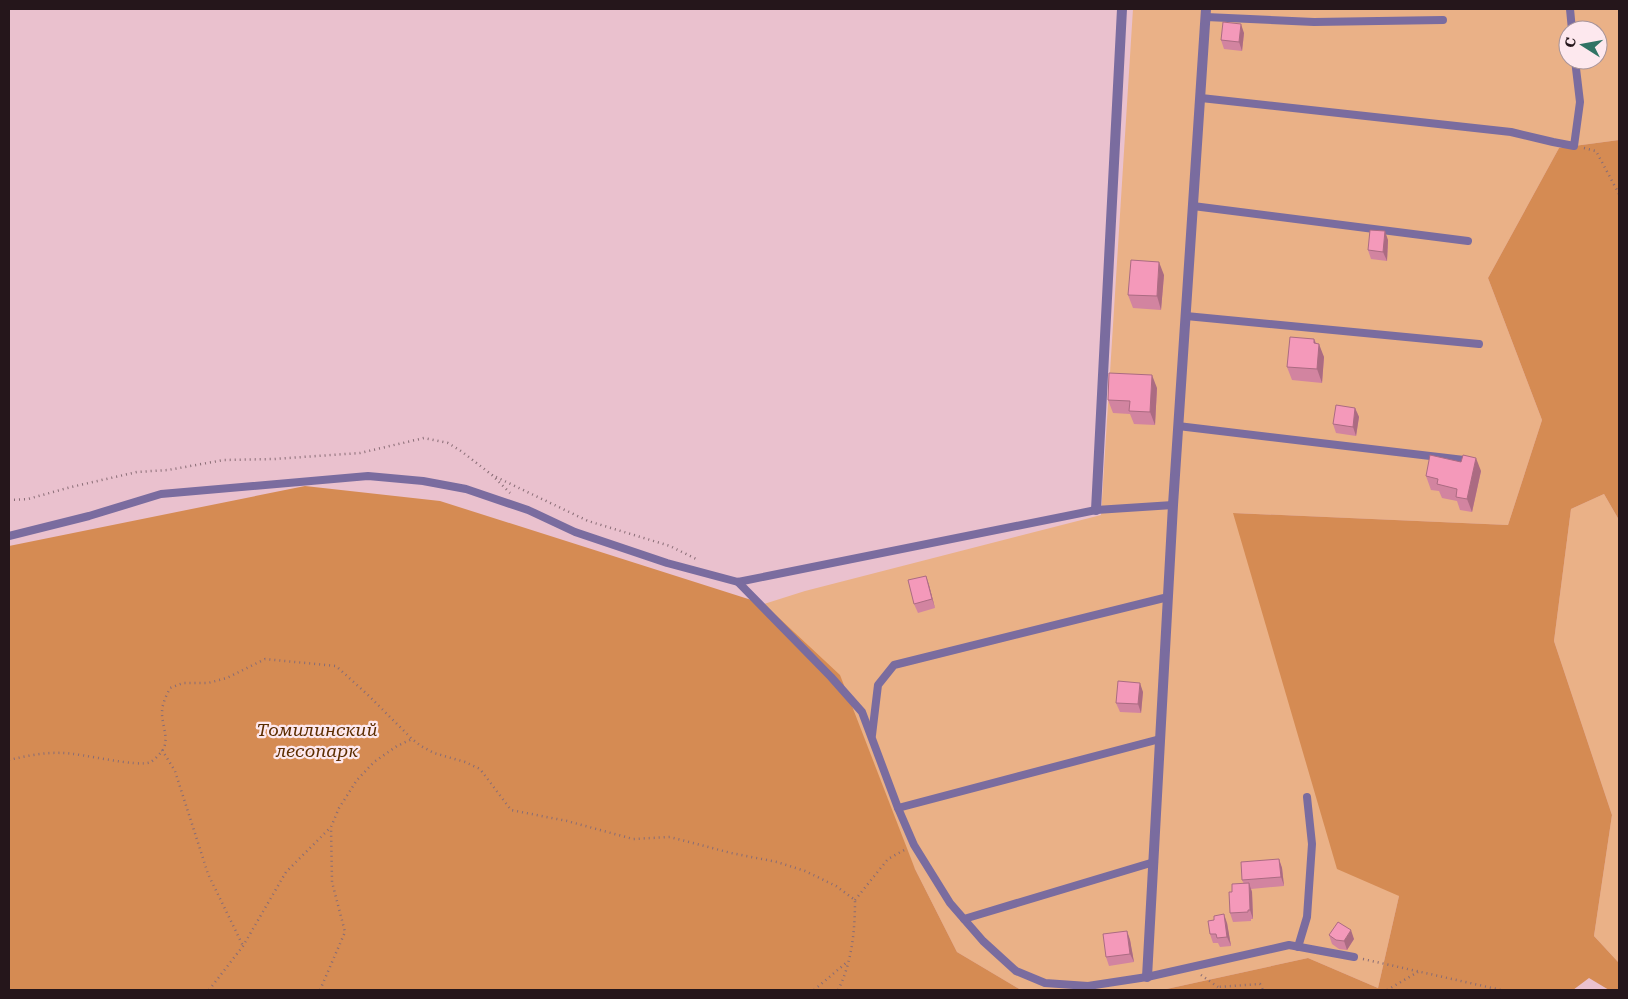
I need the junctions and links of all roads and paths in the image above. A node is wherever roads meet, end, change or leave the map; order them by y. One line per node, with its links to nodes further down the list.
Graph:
1 (1122, 9): 18 (street)
2 (1206, 13): 3 (lane); 5 (street)
3 (1443, 20)
4 (1577, 70): 6 (lane)
5 (1201, 98): 6 (lane); 8 (street)
6 (1574, 146): 7 (path)
7 (1619, 194)
8 (1193, 206): 9 (lane); 10 (street)
9 (1468, 241)
10 (1186, 316): 11 (lane); 12 (street)
11 (1479, 344)
12 (1178, 426): 13 (lane); 16 (street)
13 (1464, 460)
14 (492, 476): 15 (path); 17 (path); 20 (path)
15 (9, 500)
16 (1173, 505): 18 (lane); 22 (street)
17 (528, 510): 19 (lane); 21 (lane)
18 (1096, 510): 21 (lane)
19 (9, 536)
20 (697, 560)
21 (738, 582): 23 (lane)
22 (1168, 597): 23 (lane); 25 (street)
23 (872, 737): 29 (lane)
24 (412, 739): 26 (path); 30 (path); 33 (path)
25 (1160, 739): 29 (lane); 32 (street)
26 (162, 750): 27 (path); 35 (path)
27 (9, 760)
28 (1307, 797): 36 (lane)
29 (898, 808): 31 (lane)
30 (331, 827): 35 (path); 44 (path)
31 (914, 845): 33 (path); 34 (lane)
32 (1154, 862): 34 (lane); 41 (street)
33 (855, 900): 38 (path)
34 (964, 918): 41 (lane)
35 (243, 946): 43 (path)
36 (1298, 947): 37 (lane); 39 (lane)
37 (1354, 957): 40 (path)
38 (847, 962): 45 (path); 46 (path)
39 (1191, 967): 41 (lane); 42 (path)
40 (1419, 971): 48 (path); 49 (path)
41 (1147, 977)
42 (1217, 989): 47 (path)
43 (209, 990)
44 (320, 990)
45 (814, 990)
46 (838, 990)
47 (1263, 990)
48 (1387, 990)
49 (1502, 990)

